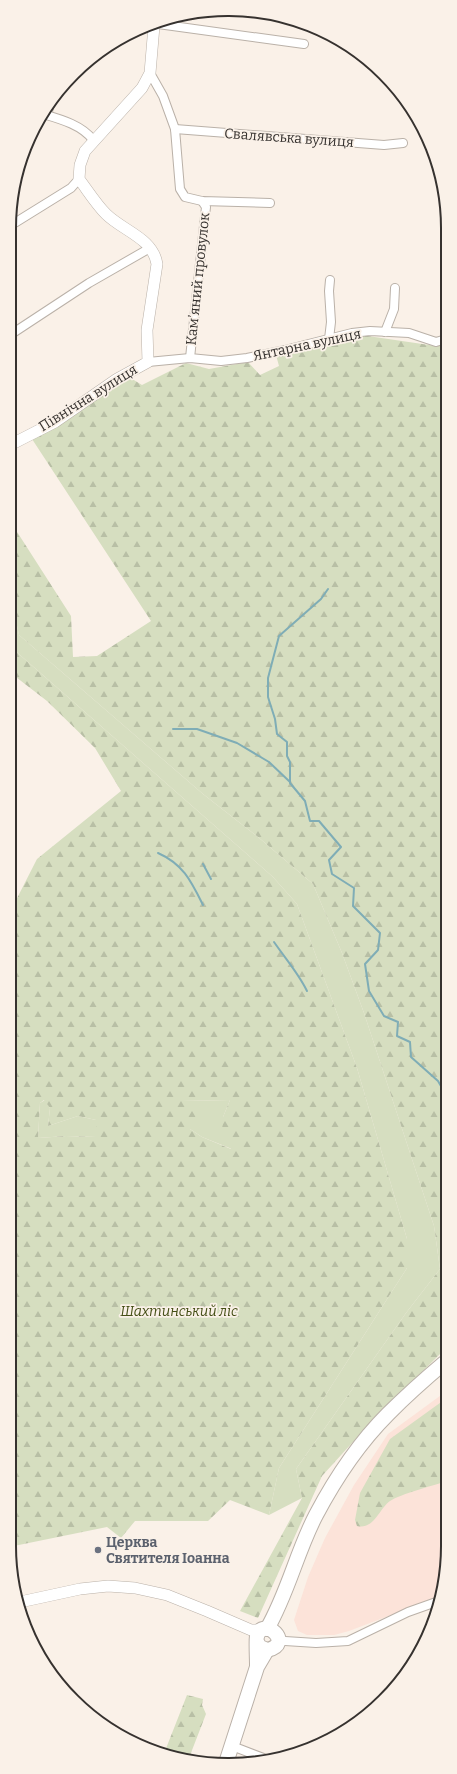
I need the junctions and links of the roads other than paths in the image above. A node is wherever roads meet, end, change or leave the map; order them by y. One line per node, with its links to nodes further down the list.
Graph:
1 (166, 25): 3 (street)
2 (154, 29): 4 (street)
3 (304, 44)
4 (150, 72): 6 (street); 7 (street)
5 (48, 116): 7 (street)
6 (175, 129): 8 (street, Свалявська вулиця); 10 (street)
7 (94, 140): 9 (street)
8 (404, 143)
9 (79, 179): 12 (street); 13 (street)
10 (202, 201): 11 (street); 20 (street, Камʼяний провулок)
11 (270, 203)
12 (16, 222)
13 (150, 248): 16 (street); 21 (street)
14 (330, 280): 18 (street)
15 (395, 288): 17 (street)
16 (16, 331)
17 (385, 332): 18 (street, Янтарна вулиця); 19 (street, Янтарна вулиця)
18 (329, 339): 20 (street, Янтарна вулиця)
19 (441, 340)
20 (190, 358): 21 (street, Північна вулиця)
21 (148, 362): 22 (street, Північна вулиця)
22 (16, 442)
23 (441, 1366): 26 (highway)
24 (23, 1601): 26 (street)
25 (433, 1604): 26 (street)
26 (267, 1637): 27 (highway)
27 (232, 1746): 28 (street); 29 (highway)
28 (258, 1756)
29 (228, 1758)

